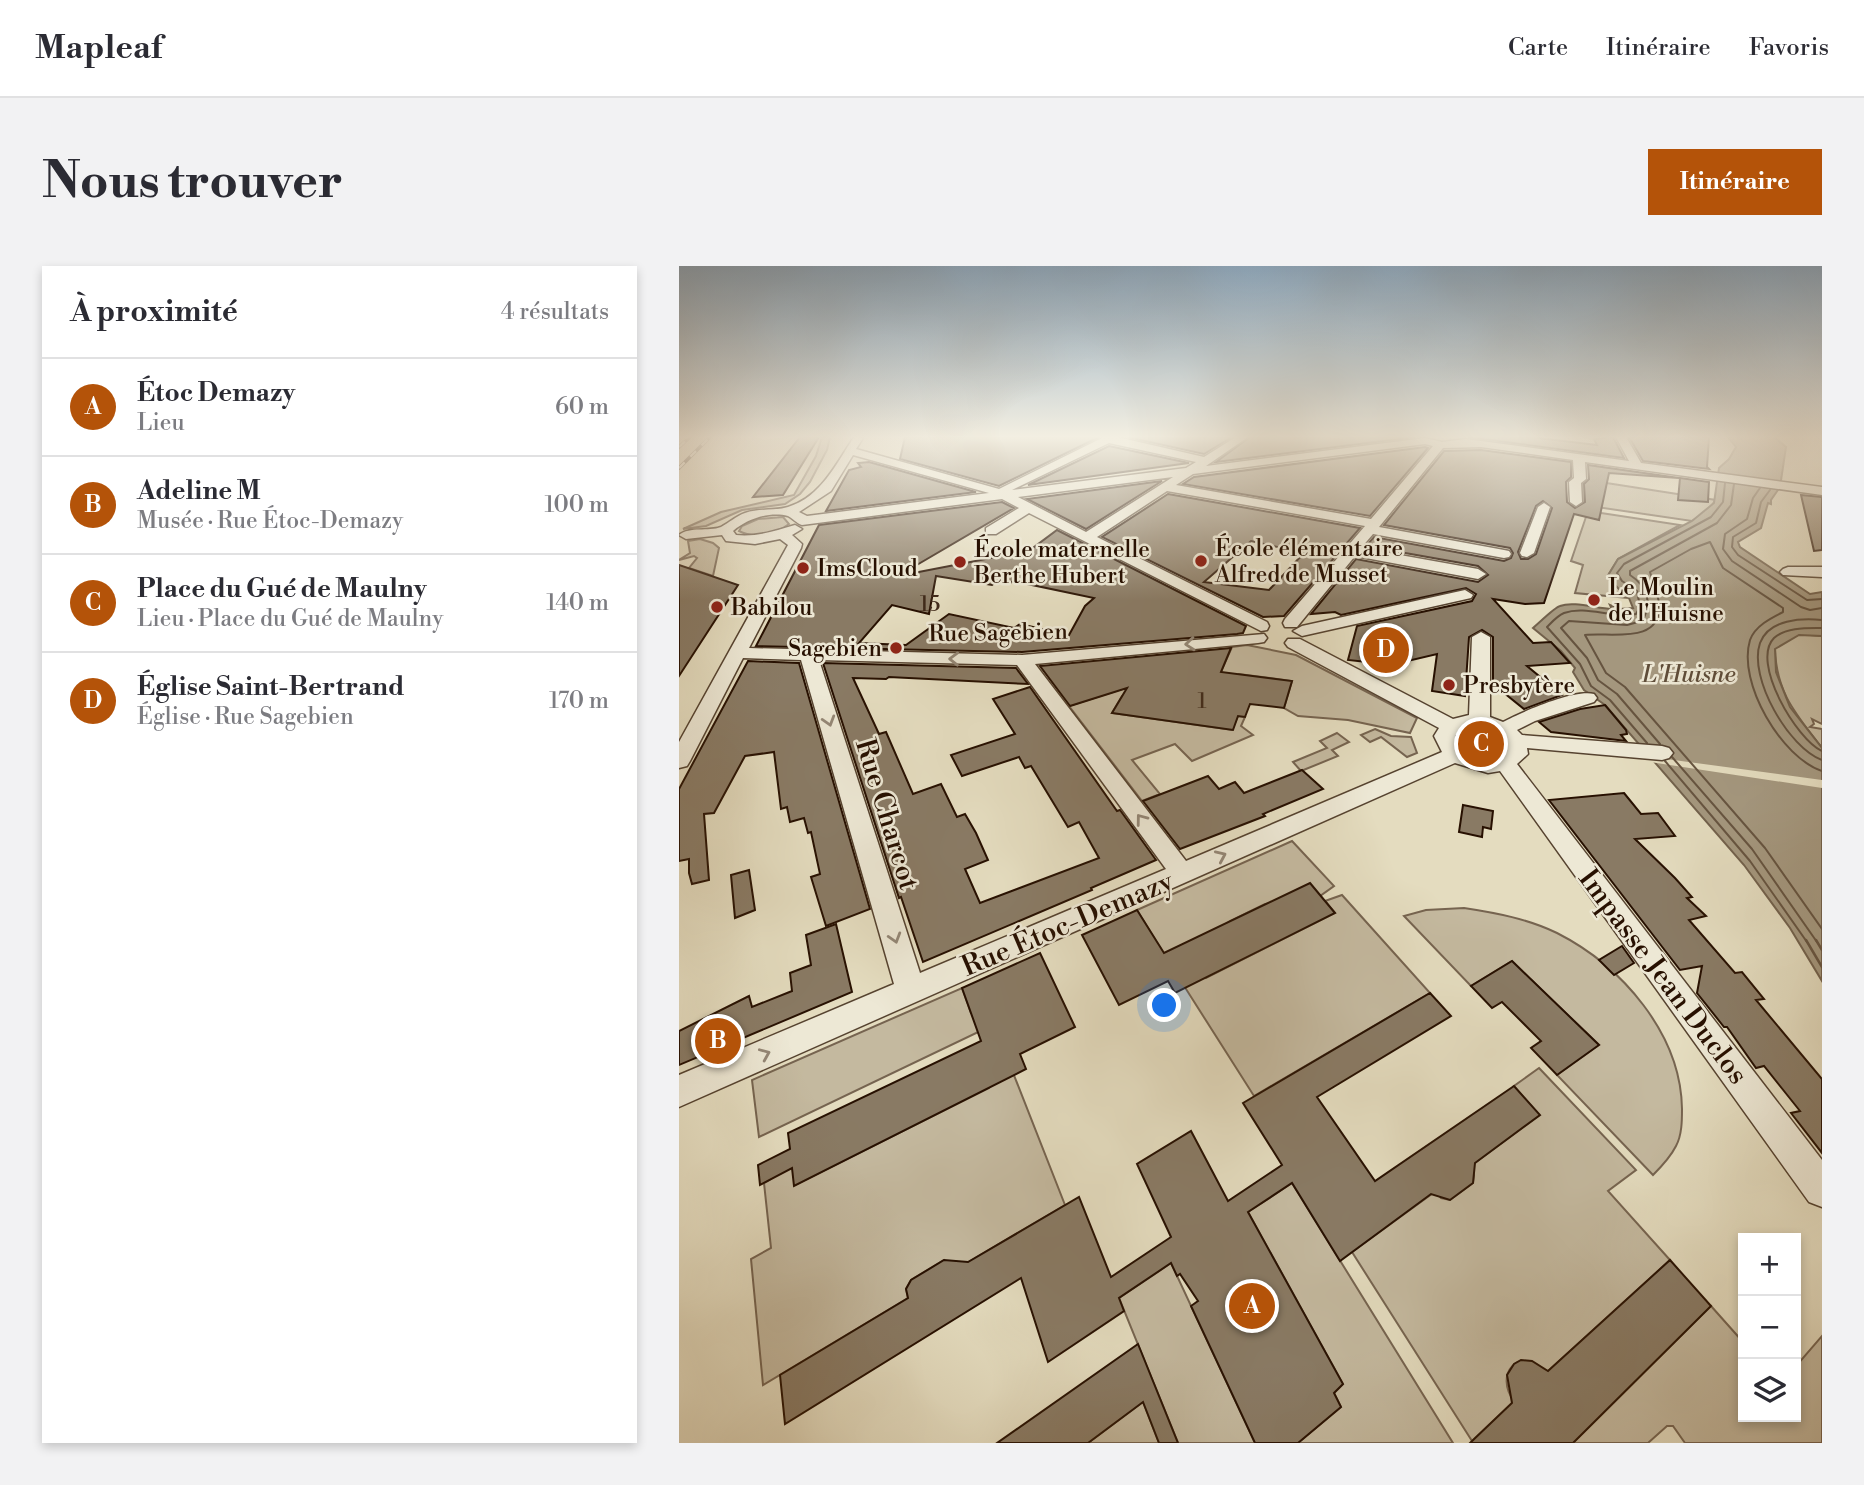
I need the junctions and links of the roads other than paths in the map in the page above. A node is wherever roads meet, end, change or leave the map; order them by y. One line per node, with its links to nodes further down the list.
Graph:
1 (822, 492): 13 (street)
2 (994, 492): 9 (street)
3 (1006, 492): 9 (street)
4 (1020, 492): 9 (street)
5 (1156, 492): 20 (street)
6 (1190, 492): 15 (street)
7 (1395, 492): 15 (street)
8 (1575, 492): 10 (street)
9 (1002, 494): 11 (street); 14 (street)
10 (1576, 502)
11 (1029, 507): 17 (street); 20 (street)
12 (1544, 507): 22 (street)
13 (789, 512): 14 (street); 16 (street)
14 (802, 521): 18 (street)
15 (1372, 526): 21 (street); 23 (street)
16 (726, 530): 18 (street); 19 (street)
17 (991, 531)
18 (782, 534): 31 (street)
19 (686, 535)
20 (1087, 537): 28 (street)
21 (1352, 551): 26 (street); 29 (street)
22 (1527, 553)
23 (1504, 554)
24 (1788, 572): 25 (street)
25 (1822, 572)
26 (1478, 574)
27 (1465, 596): 29 (street)
28 (1260, 632): 29 (street); 33 (street, Rue Sagebien, one-way to 33)
29 (1296, 632): 36 (street)
30 (1481, 637): 35 (street)
31 (737, 653): 32 (street, Rue Sagebien); 40 (street)
32 (809, 656): 33 (street, Rue Sagebien, one-way to 32); 42 (street, Rue Charcot, one-way to 42)
33 (1022, 660): 41 (street, one-way to 33)
34 (1587, 698): 37 (street)
35 (1480, 721): 36 (street); 37 (street)
36 (1451, 726): 39 (street)
37 (1508, 744): 38 (street); 39 (street); 44 (street, Impasse Jean Duclos)
38 (1662, 753)
39 (1455, 755): 41 (street, Rue Étoc-Demazy, one-way to 39)
40 (679, 761)
41 (1182, 873): 42 (street, Rue Étoc-Demazy)
42 (911, 991): 43 (street, Rue Étoc-Demazy, one-way to 42)
43 (679, 1091)
44 (1822, 1189)

